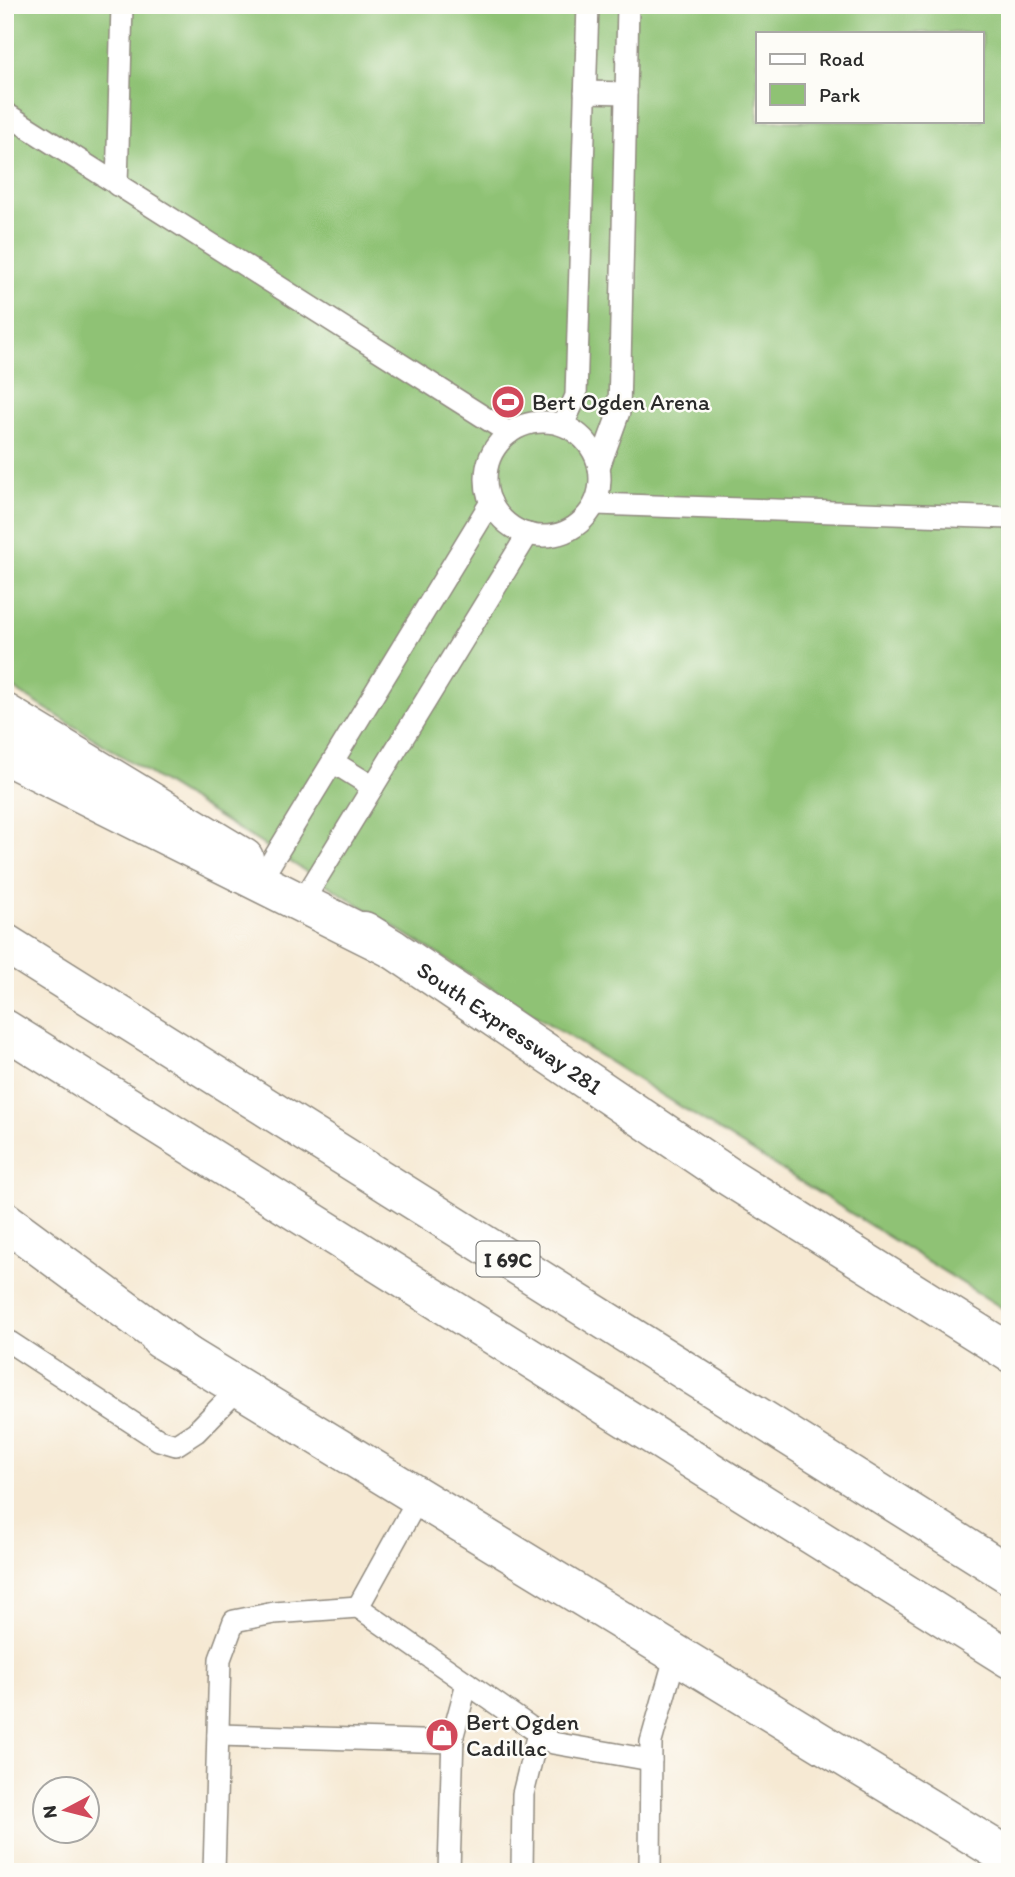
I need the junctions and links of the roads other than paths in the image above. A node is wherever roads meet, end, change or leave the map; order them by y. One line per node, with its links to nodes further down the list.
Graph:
1 (122, 5): 7 (lane)
2 (588, 5): 4 (lane)
3 (628, 5): 5 (lane)
4 (585, 92): 5 (lane); 8 (lane)
5 (626, 93): 10 (lane)
6 (5, 113): 7 (lane)
7 (117, 185): 9 (lane)
8 (563, 425): 9 (lane); 10 (lane)
9 (509, 433): 11 (lane)
10 (599, 467): 12 (lane)
11 (491, 502): 14 (lane); 17 (lane)
12 (595, 504): 13 (lane); 14 (lane)
13 (1010, 518)
14 (528, 534): 18 (lane)
15 (5, 713): 19 (main road, South Expressway 281)
16 (5, 755): 22 (main road)
17 (333, 762): 18 (lane); 19 (lane)
18 (373, 787): 20 (lane)
19 (266, 871): 20 (main road, South Expressway 281)
20 (306, 896): 22 (main road, South Expressway 281)
21 (5, 943): 31 (main road, I 69C)
22 (393, 949): 27 (main road, South Expressway 281)
23 (5, 1029): 34 (main road)
24 (5, 1221): 28 (main road)
25 (5, 1239): 28 (main road)
26 (5, 1341): 29 (lane)
27 (1010, 1353)
28 (189, 1357): 29 (main road)
29 (239, 1388): 30 (main road)
30 (419, 1497): 32 (lane); 33 (main road)
31 (1010, 1575)
32 (358, 1607): 35 (lane); 37 (lane)
33 (676, 1654): 39 (lane); 40 (main road)
34 (1010, 1659)
35 (467, 1683): 36 (lane); 38 (lane)
36 (538, 1733): 39 (lane); 43 (lane)
37 (218, 1735): 38 (lane); 41 (lane)
38 (453, 1742): 42 (lane)
39 (651, 1760): 44 (lane)
40 (1010, 1858)
41 (214, 1872)
42 (449, 1872)
43 (522, 1872)
44 (650, 1872)

